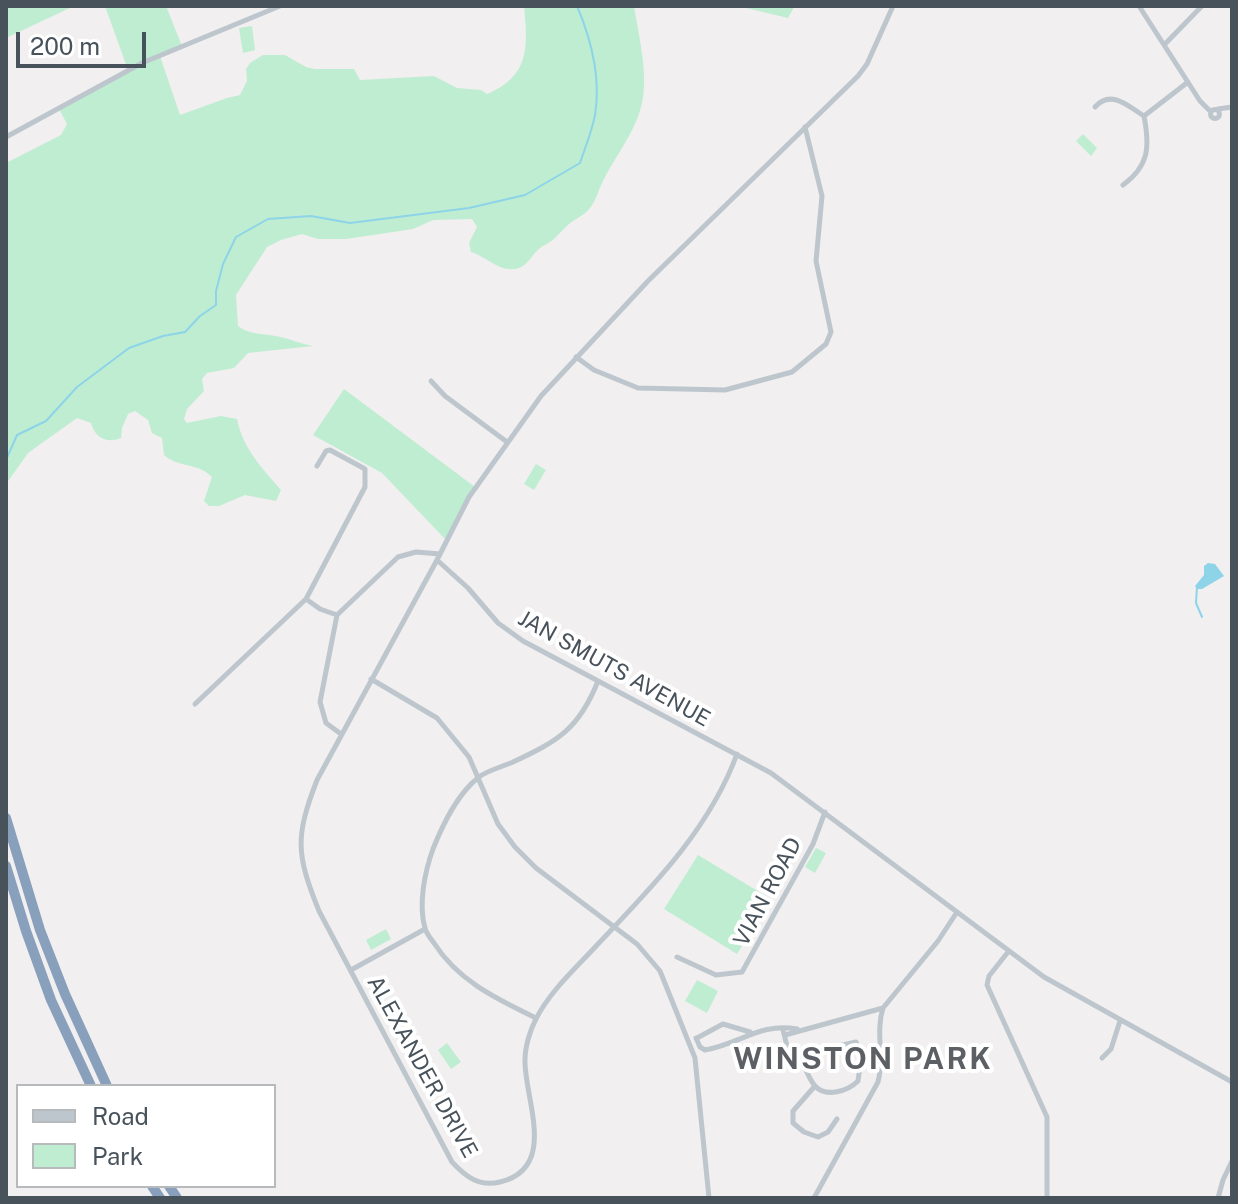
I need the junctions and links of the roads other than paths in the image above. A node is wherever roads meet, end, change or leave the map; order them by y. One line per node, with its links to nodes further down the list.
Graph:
1 (280, 6): 11 (street)
2 (893, 6): 10 (street)
3 (1139, 6): 5 (street)
4 (1202, 6): 5 (street)
5 (1164, 45): 6 (street)
6 (1188, 82): 8 (street); 9 (street)
7 (1095, 107): 9 (street)
8 (1232, 107)
9 (1144, 116): 12 (street)
10 (805, 127): 13 (street); 13 (street)
11 (6, 137)
12 (1123, 185)
13 (576, 357): 15 (street)
14 (431, 381): 15 (street)
15 (507, 442): 17 (street)
16 (317, 466): 18 (street)
17 (438, 557): 19 (street); 20 (street, ALEXANDER DRIVE); 21 (street, JAN SMUTS AVENUE)
18 (306, 599): 19 (street); 22 (street)
19 (337, 615): 23 (street)
20 (371, 679): 23 (street, ALEXANDER DRIVE); 25 (street)
21 (598, 681): 24 (street, JAN SMUTS AVENUE); 25 (street)
22 (195, 704)
23 (341, 734): 34 (street, ALEXANDER DRIVE)
24 (737, 754): 26 (street, JAN SMUTS AVENUE); 30 (street, ALEXANDER DRIVE)
25 (480, 777): 30 (street); 31 (street)
26 (825, 812): 29 (street, JAN SMUTS AVENUE); 33 (street, VIAN ROAD)
27 (6, 818): 46 (highway)
28 (6, 866): 45 (highway)
29 (957, 912): 32 (street, JAN SMUTS AVENUE); 35 (street)
30 (615, 926): 36 (street, ALEXANDER DRIVE); 41 (street)
31 (425, 929): 34 (street); 36 (street)
32 (1008, 952): 37 (street, JAN SMUTS AVENUE); 52 (street)
33 (677, 957)
34 (351, 970): 36 (street, ALEXANDER DRIVE)
35 (883, 1008): 39 (street); 51 (street)
36 (536, 1018)
37 (1120, 1021): 43 (street); 44 (street, JAN SMUTS AVENUE)
38 (751, 1032): 39 (street); 40 (street); 40 (street)
39 (784, 1032): 42 (street)
40 (696, 1038): 41 (street)
41 (689, 1040): 50 (street)
42 (799, 1055): 47 (street); 47 (street)
43 (1102, 1058)
44 (1232, 1082)
45 (90, 1084)
46 (106, 1084)
47 (815, 1086): 48 (street)
48 (837, 1119)
49 (1232, 1161): 53 (street)
50 (709, 1198)
51 (814, 1198)
52 (1047, 1198)
53 (1218, 1198)

